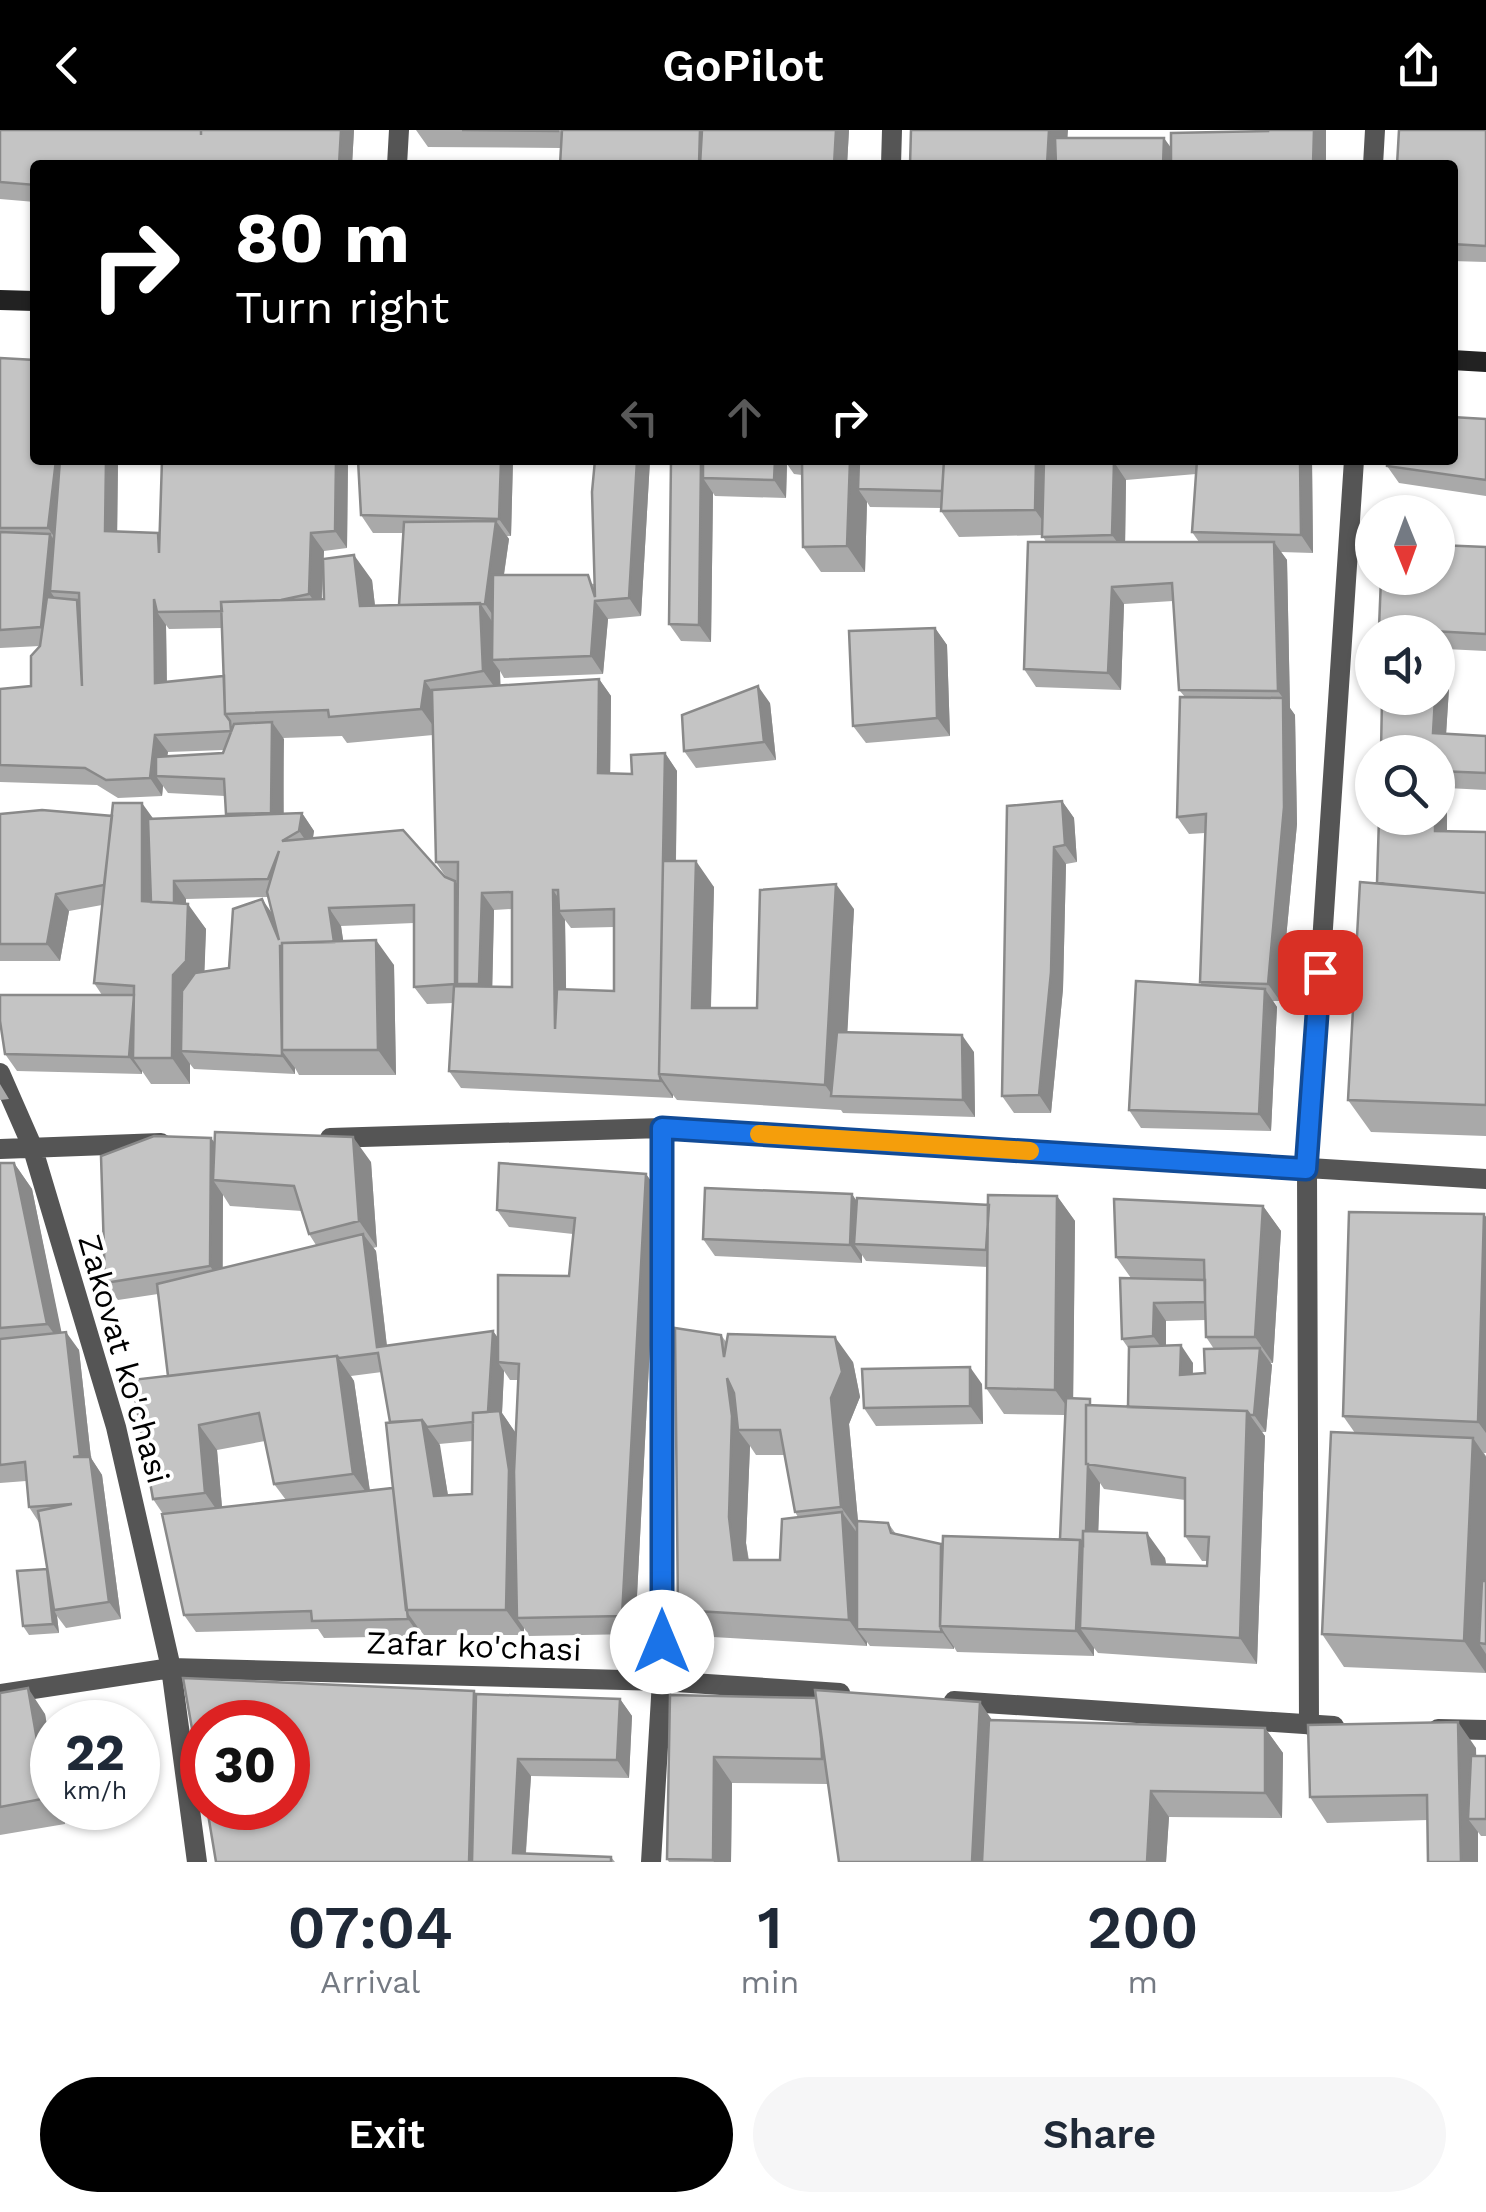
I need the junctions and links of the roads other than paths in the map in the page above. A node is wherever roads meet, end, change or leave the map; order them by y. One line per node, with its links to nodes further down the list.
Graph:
1 (399, 130): 4 (street)
2 (892, 130): 5 (street)
3 (1375, 130): 6 (street)
4 (397, 160)
5 (890, 160)
6 (1372, 160)
7 (0, 300): 8 (main road)
8 (30, 301)
9 (1458, 360): 10 (main road)
10 (1486, 362)
11 (1354, 465): 18 (street)
12 (0, 1073): 16 (street, Zakovat ko'chasi)
13 (662, 1128): 14 (street); 18 (street); 21 (street)
14 (309, 1138)
15 (191, 1142): 16 (street)
16 (32, 1146): 17 (street); 20 (street, Zakovat ko'chasi)
17 (0, 1149)
18 (1306, 1169): 19 (street); 25 (street)
19 (1486, 1179)
20 (171, 1668): 21 (street, Zafar ko'chasi); 22 (street, Zafar ko'chasi); 29 (street, Zakovat ko'chasi)
21 (662, 1681): 23 (street, Zafar ko'chasi); 30 (street)
22 (0, 1694)
23 (858, 1694)
24 (936, 1700): 25 (street)
25 (1309, 1725): 26 (street)
26 (1348, 1726)
27 (1407, 1728): 28 (street)
28 (1486, 1730)
29 (197, 1862)
30 (651, 1862)

